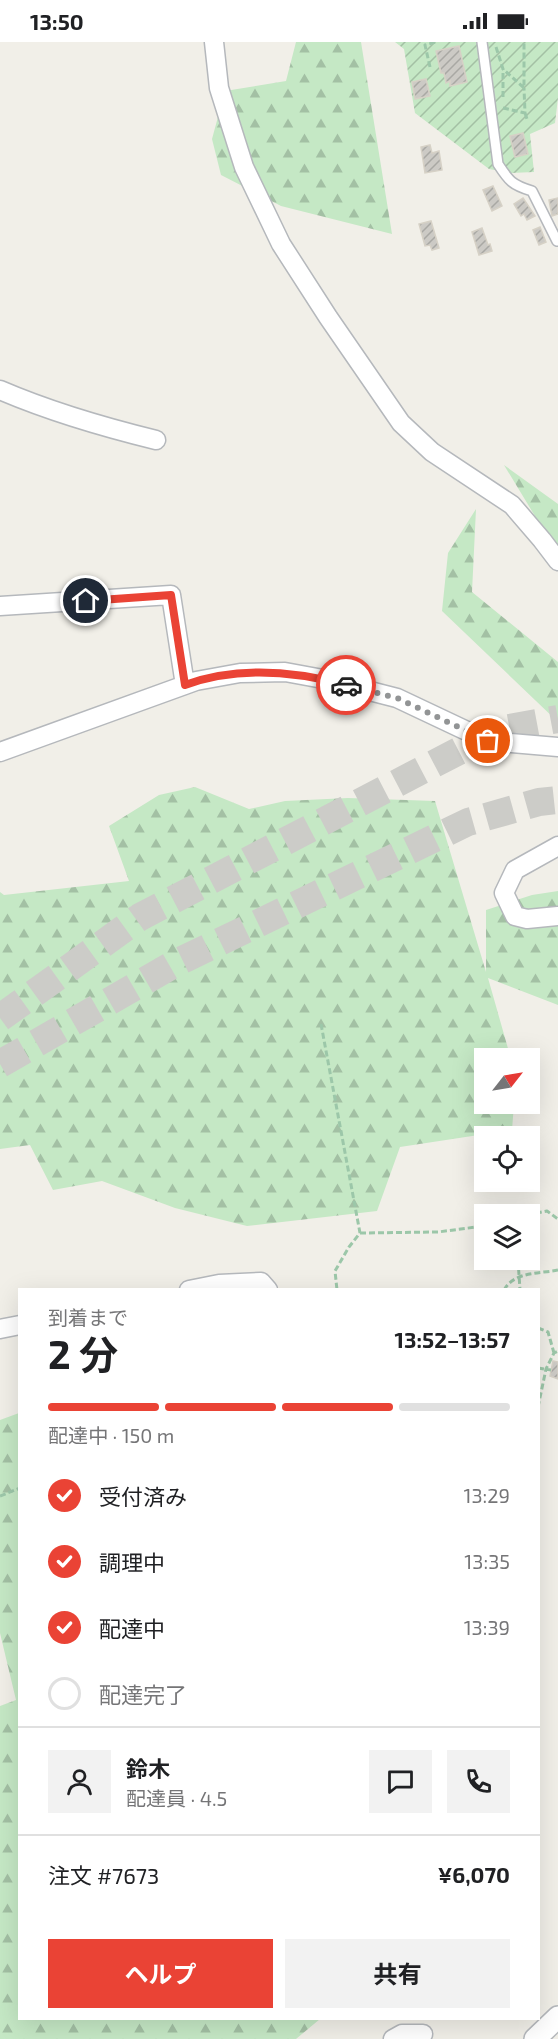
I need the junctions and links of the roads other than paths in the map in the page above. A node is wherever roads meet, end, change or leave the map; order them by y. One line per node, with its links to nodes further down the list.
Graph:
1 (214, 42): 6 (street)
2 (482, 42): 3 (lane)
3 (557, 241)
4 (0, 390): 5 (street)
5 (156, 440)
6 (558, 561)
7 (0, 606): 8 (street)
8 (185, 685): 9 (street); 10 (street)
9 (558, 747)
10 (0, 752)
11 (558, 846): 12 (street)
12 (558, 916)
13 (199, 1288): 14 (street)
14 (266, 1288)
15 (18, 1325): 16 (street)
16 (0, 1329)
17 (558, 2018): 20 (street)
18 (422, 2031): 19 (street)
19 (393, 2039)
20 (536, 2039)

